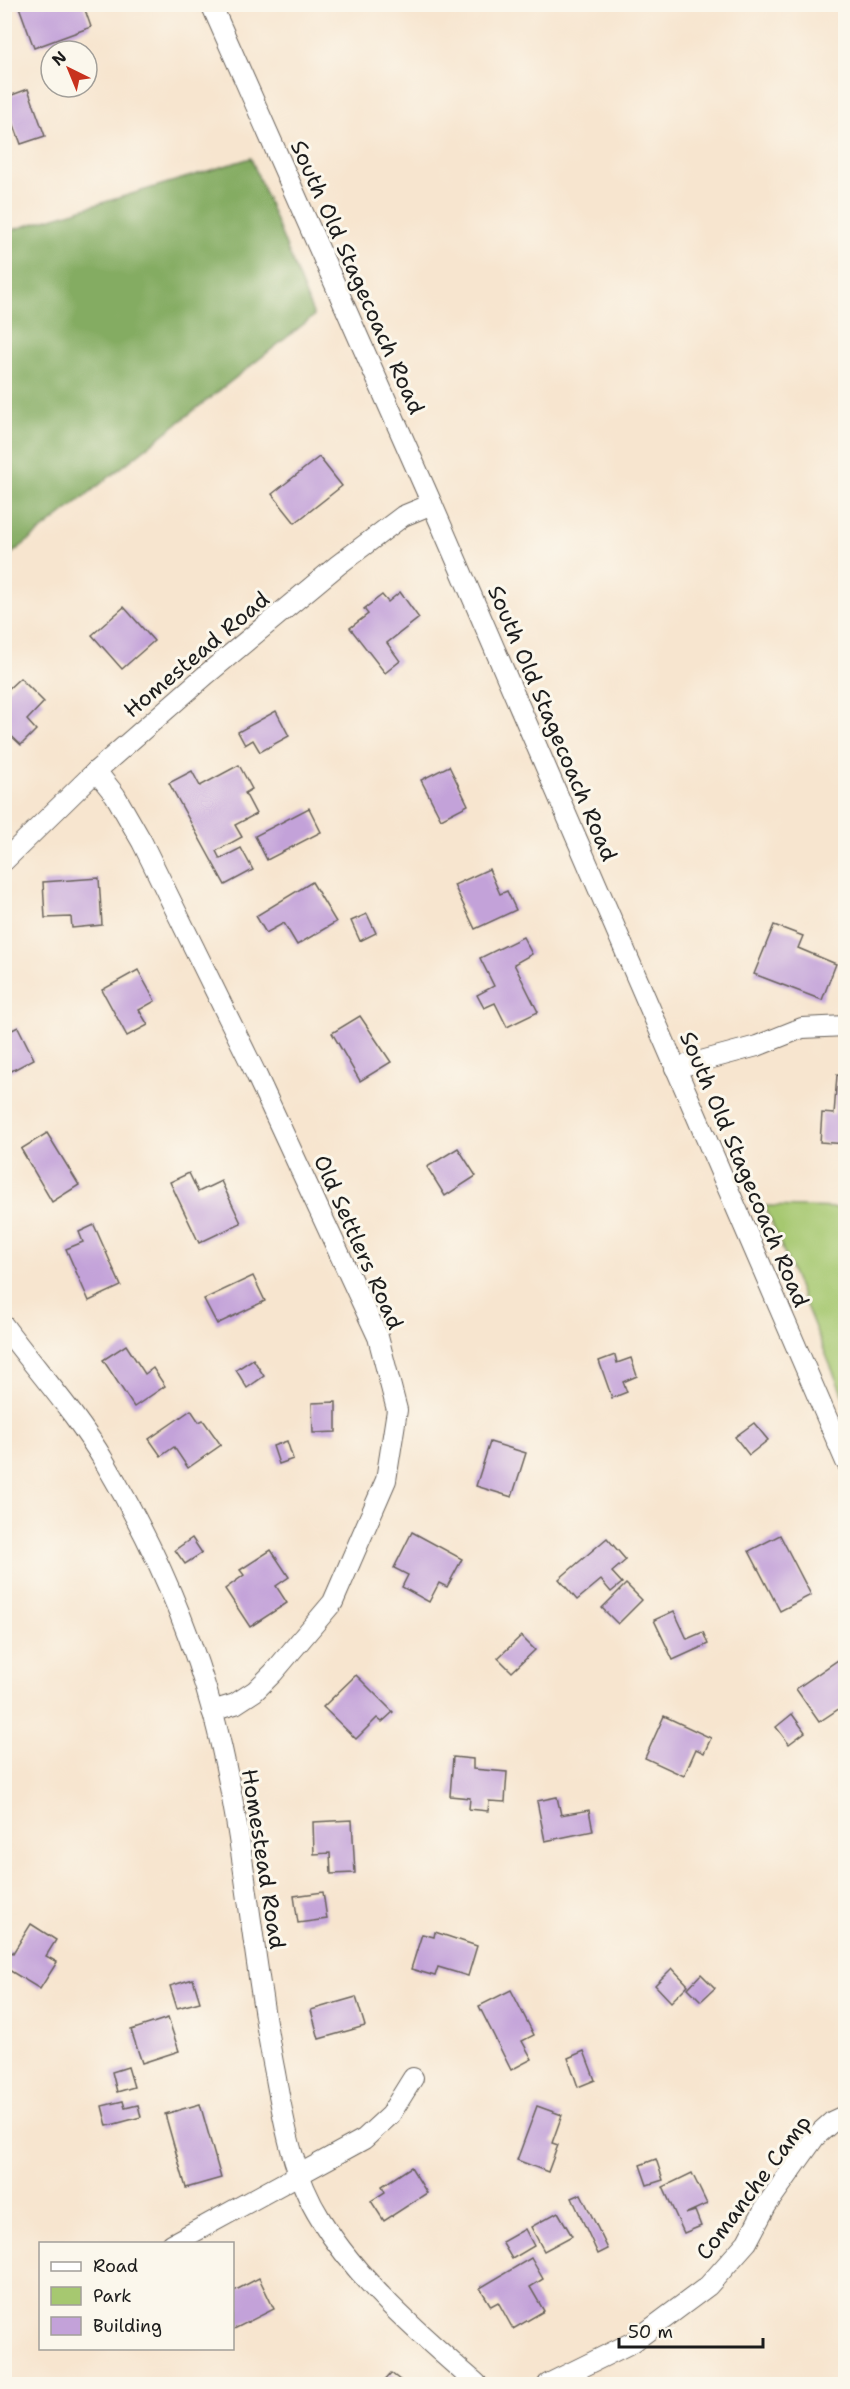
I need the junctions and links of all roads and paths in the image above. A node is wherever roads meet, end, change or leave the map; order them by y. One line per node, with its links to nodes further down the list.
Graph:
1 (211, 4): 2 (street, South Old Stagecoach Road)
2 (432, 504): 3 (street, Homestead Road); 6 (street, South Old Stagecoach Road)
3 (96, 771): 4 (street, Homestead Road); 9 (street, Old Settlers Road)
4 (4, 861)
5 (846, 1026): 6 (street)
6 (675, 1068): 8 (street, South Old Stagecoach Road)
7 (4, 1326): 9 (street, Homestead Road)
8 (846, 1462)
9 (212, 1710): 12 (street, Homestead Road)
10 (413, 2078): 12 (street)
11 (846, 2115): 15 (street, Comanche Camp)
12 (297, 2174): 13 (street); 14 (street, Homestead Road)
13 (176, 2242)
14 (477, 2385)
15 (548, 2385)

